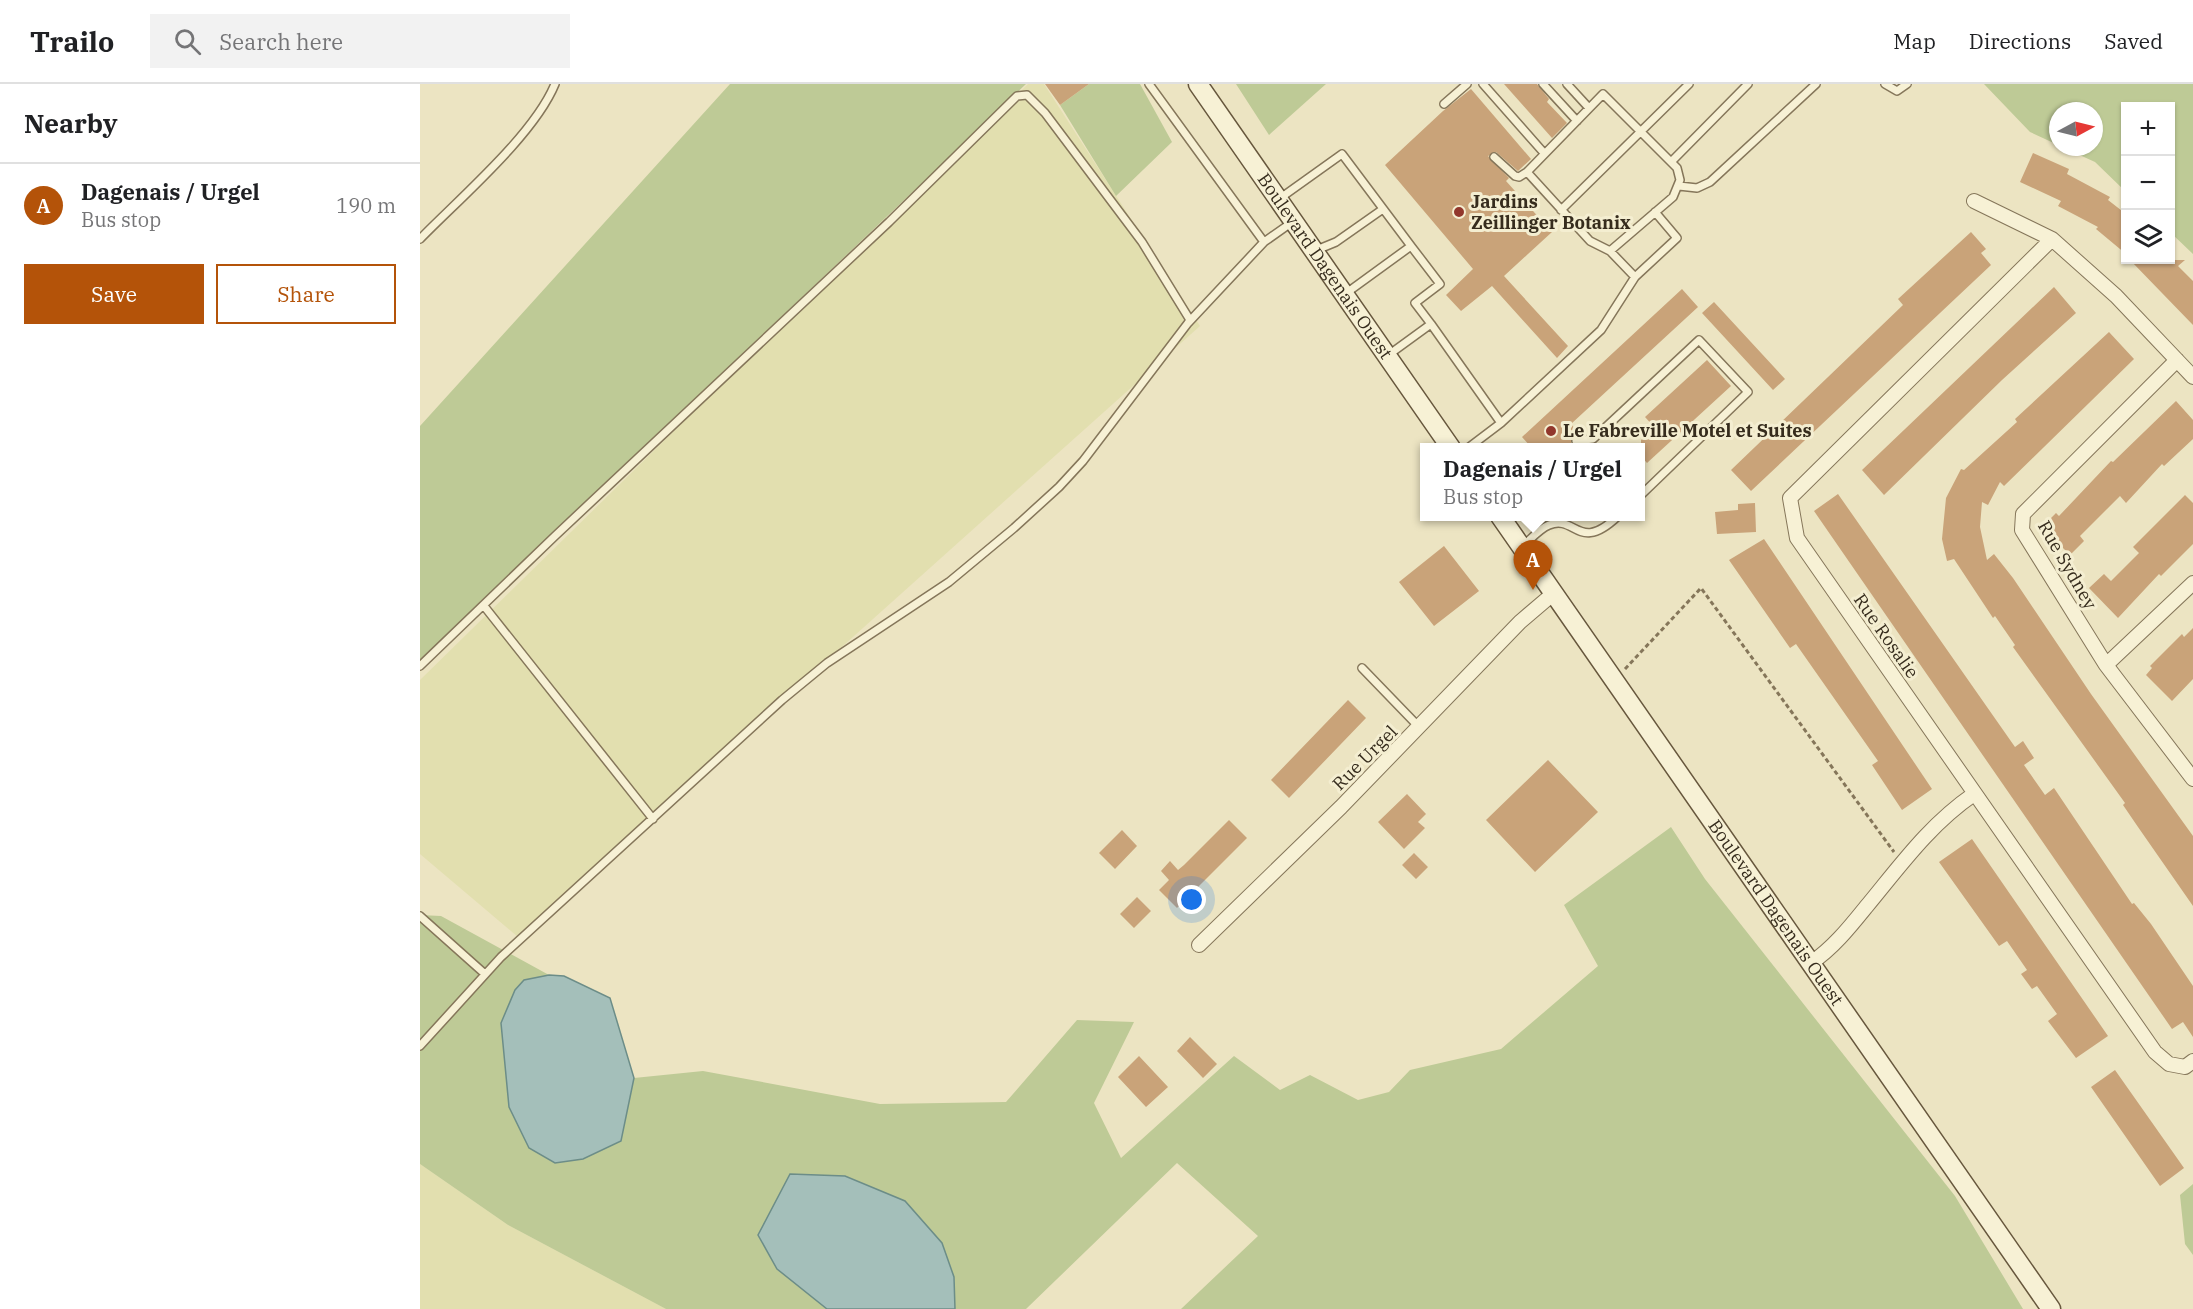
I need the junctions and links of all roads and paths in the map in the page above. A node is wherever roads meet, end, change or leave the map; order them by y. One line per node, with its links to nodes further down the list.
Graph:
1 (555, 84): 28 (lane)
2 (1149, 84): 30 (lane)
3 (1198, 84): 22 (main road, Boulevard Dagenais Ouest)
4 (1467, 84): 13 (lane)
5 (1483, 84): 17 (lane)
6 (1543, 84): 15 (lane)
7 (1567, 84): 14 (lane)
8 (1689, 84): 16 (lane)
9 (1748, 84): 19 (lane)
10 (1816, 84): 21 (lane)
11 (1885, 84): 12 (lane)
12 (1907, 84)
13 (1444, 104)
14 (1589, 108): 15 (lane); 16 (lane)
15 (1577, 121): 17 (lane)
16 (1640, 131): 19 (lane); 25 (lane)
17 (1544, 153): 20 (lane)
18 (1494, 158): 20 (lane)
19 (1671, 162): 21 (lane)
20 (1527, 172): 25 (lane)
21 (1679, 186): 26 (lane)
22 (1278, 200): 24 (lane); 27 (main road, Boulevard Dagenais Ouest)
23 (1974, 201): 29 (street)
24 (1383, 209): 31 (lane); 32 (lane)
25 (1561, 210): 33 (lane)
26 (1655, 212): 33 (lane); 34 (lane)
27 (1293, 221): 30 (lane); 32 (main road, Boulevard Dagenais Ouest)
28 (420, 239)
29 (2052, 239): 39 (street); 58 (street, Rue Rosalie)
30 (1264, 243): 36 (lane)
31 (1411, 246): 35 (lane); 37 (lane)
32 (1314, 251): 35 (main road, Boulevard Dagenais Ouest)
33 (1610, 251): 34 (lane)
34 (1635, 277): 41 (lane)
35 (1344, 294): 38 (main road, Boulevard Dagenais Ouest)
36 (1190, 320): 51 (lane); 59 (lane)
37 (1431, 324): 38 (lane); 41 (lane)
38 (1388, 356): 43 (main road, Boulevard Dagenais Ouest)
39 (2176, 360): 40 (street); 52 (street, Rue Sydney)
40 (2193, 377)
41 (1501, 423): 44 (lane)
42 (1576, 441): 45 (lane)
43 (1448, 443)
44 (1474, 443)
45 (1645, 491)
46 (1507, 521): 48 (main road, Boulevard Dagenais Ouest)
47 (1613, 521): 48 (lane)
48 (1522, 548): 50 (main road, Boulevard Dagenais Ouest)
49 (2193, 583): 52 (street)
50 (1554, 593): 55 (main road, Boulevard Dagenais Ouest); 56 (street, Rue Urgel)
51 (484, 606): 53 (lane); 59 (lane)
52 (2106, 665): 57 (street, Rue Sydney)
53 (420, 666)
54 (1362, 668): 56 (lane)
55 (1614, 679): 60 (path); 63 (main road, Boulevard Dagenais Ouest)
56 (1420, 728): 62 (street, Rue Urgel)
57 (2193, 779)
58 (1974, 794): 60 (street); 66 (street, Rue Rosalie)
59 (653, 819): 64 (lane)
60 (1902, 863): 63 (street)
61 (420, 916): 64 (lane)
62 (1199, 945)
63 (1811, 963): 67 (main road, Boulevard Dagenais Ouest)
64 (485, 974): 65 (lane)
65 (420, 1046)
66 (2193, 1061)
67 (2051, 1309)

